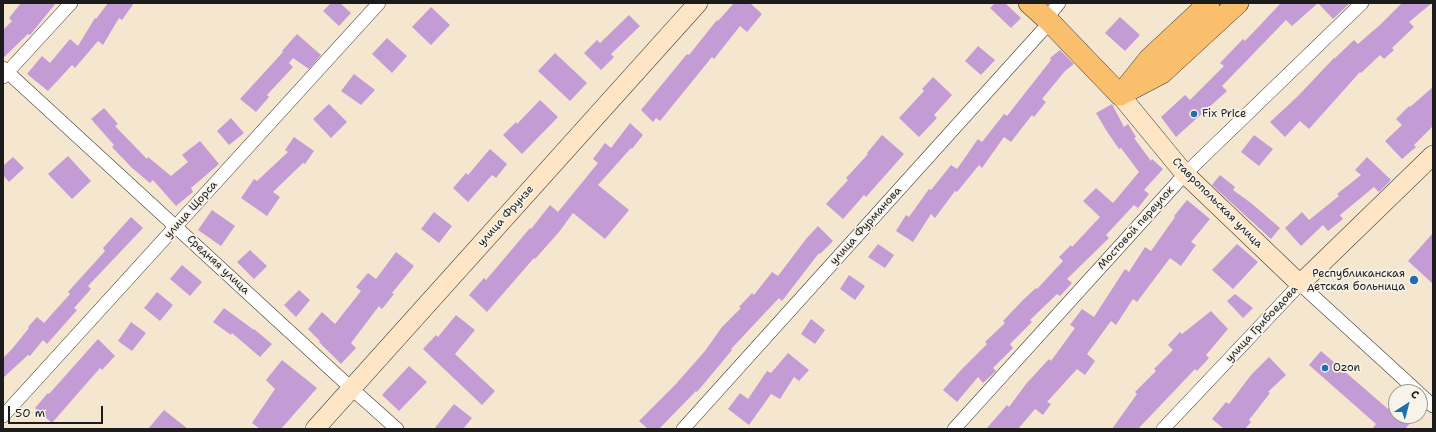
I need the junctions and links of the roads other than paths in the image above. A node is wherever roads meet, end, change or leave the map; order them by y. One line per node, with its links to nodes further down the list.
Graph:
1 (71, 3): 10 (street)
2 (378, 3): 14 (street, улица Щорса)
3 (698, 3): 17 (street, улица Фрунзе)
4 (1029, 3): 9 (main road, Ставропольская улица)
5 (1059, 3): 9 (street, улица Фурманова)
6 (1209, 3): 11 (main road)
7 (1238, 3): 11 (main road)
8 (1362, 3): 13 (street, Мостовой переулок)
9 (1048, 20): 11 (main road, Ставропольская улица); 21 (street, улица Фурманова)
10 (5, 72): 14 (street, Средняя улица)
11 (1120, 95): 13 (street, Ставропольская улица)
12 (1433, 154): 15 (street, улица Грибоедова)
13 (1185, 174): 15 (street, Ставропольская улица); 22 (street, Мостовой переулок)
14 (176, 226): 17 (street, Средняя улица); 18 (street, улица Щорса)
15 (1300, 284): 16 (street, Ставропольская улица); 23 (street, улица Грибоедова)
16 (1409, 384)
17 (351, 388): 19 (street, улица Фрунзе); 20 (street, Средняя улица)
18 (3, 416)
19 (314, 429)
20 (397, 429)
21 (683, 429)
22 (954, 429)
23 (1163, 429)

